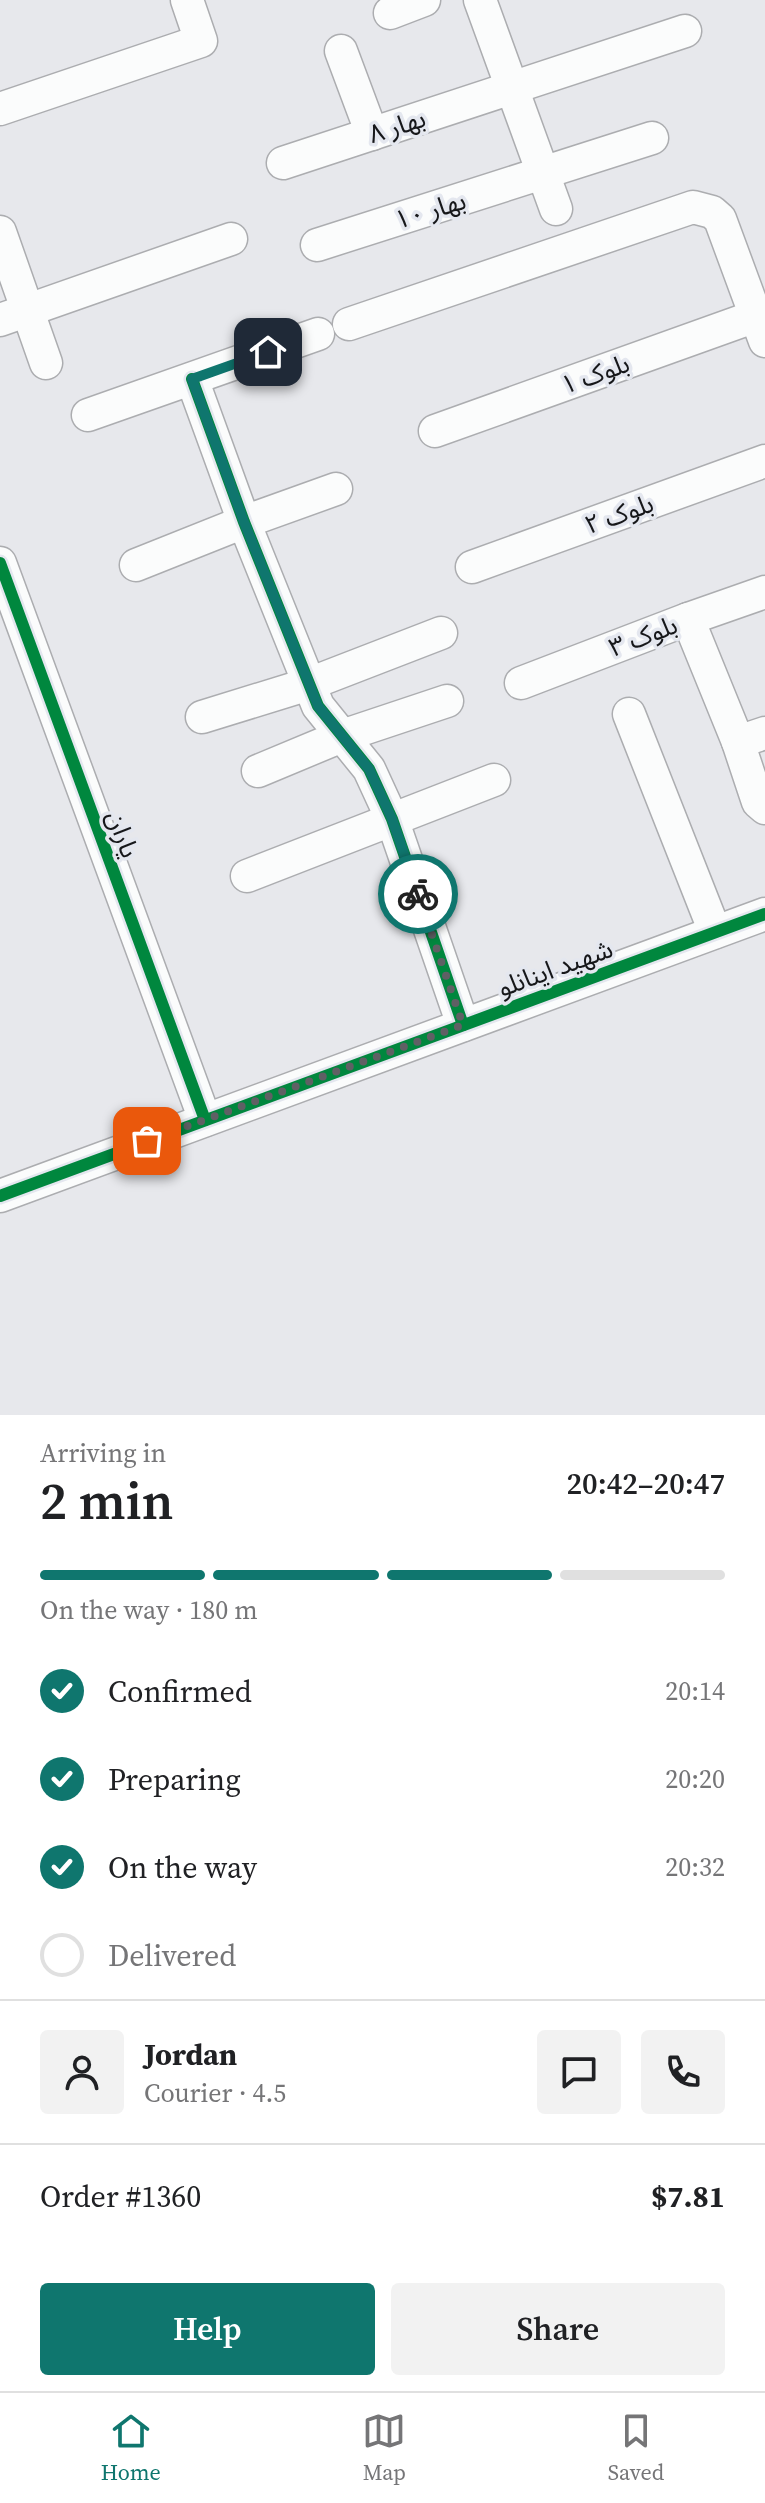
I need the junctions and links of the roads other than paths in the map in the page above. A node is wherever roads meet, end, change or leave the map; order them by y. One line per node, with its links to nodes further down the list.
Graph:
1 (187, 0): 8 (street)
2 (424, 0): 4 (street)
3 (480, 0): 7 (street)
4 (390, 13)
5 (685, 31): 7 (street, بهار ۸)
6 (341, 51): 9 (street)
7 (512, 88): 9 (street, بهار ۸); 12 (street)
8 (0, 109)
9 (372, 134): 11 (street, بهار ۸)
10 (652, 138): 12 (street, بهار ۱۰)
11 (283, 163)
12 (543, 174): 13 (street); 16 (street, بهار ۱۰)
13 (556, 209)
14 (0, 232): 17 (street)
15 (231, 239): 17 (street)
16 (317, 245)
17 (14, 315): 21 (street)
18 (349, 324): 19 (street)
19 (761, 329): 24 (street, بلوک ۱)
20 (318, 334): 22 (street)
21 (46, 363)
22 (192, 379): 23 (street); 27 (street)
23 (88, 415)
24 (435, 431)
25 (765, 461): 30 (street, بلوک ۲)
26 (336, 489): 27 (street)
27 (244, 522): 29 (street); 35 (street)
28 (0, 563): 49 (street, یاران)
29 (136, 565)
30 (472, 567)
31 (765, 592): 32 (street, بلوک ۳)
32 (688, 619): 34 (street, بلوک ۳); 40 (street)
33 (441, 633): 35 (street)
34 (521, 683)
35 (309, 684): 38 (street); 39 (street)
36 (447, 701): 39 (street)
37 (629, 714): 47 (street)
38 (202, 717)
39 (342, 736): 41 (street); 44 (street)
40 (752, 737): 43 (street)
41 (258, 771)
42 (494, 780): 44 (street)
43 (765, 808)
44 (392, 819): 45 (street); 48 (street)
45 (247, 876)
46 (765, 914): 47 (street, شهید اینانلو)
47 (715, 932): 48 (street, شهید اینانلو)
48 (463, 1025): 49 (street, شهید اینانلو)
49 (205, 1120): 50 (street, شهید اینانلو)
50 (0, 1196)

